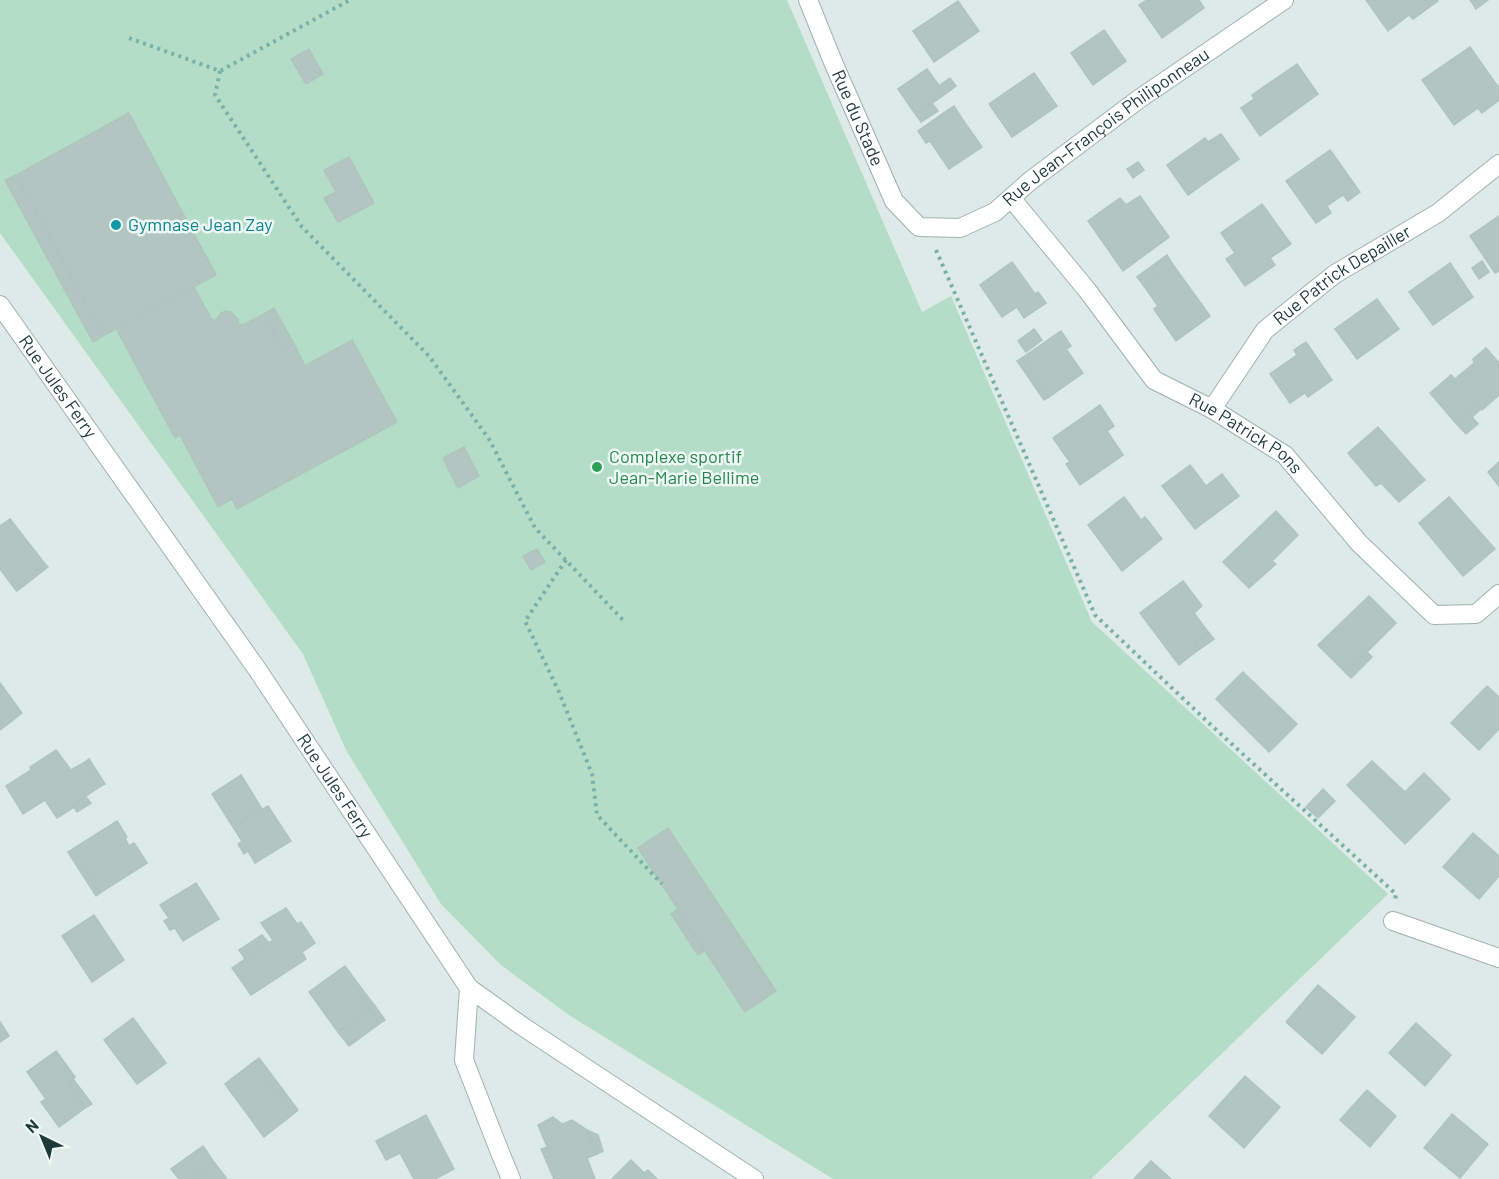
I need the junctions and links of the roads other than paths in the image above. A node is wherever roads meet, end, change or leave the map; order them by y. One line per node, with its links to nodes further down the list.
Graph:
1 (808, 0): 5 (street, Rue du Stade)
2 (1284, 0): 4 (street, Rue Jean-François Philiponneau)
3 (1499, 164): 7 (street, Rue Patrick Depailler)
4 (1011, 198): 5 (street, Rue Jean-François Philiponneau); 7 (street, Rue Patrick Pons)
5 (923, 227)
6 (0, 305): 11 (street, Rue Jules Ferry)
7 (1212, 410): 8 (street, Rue Patrick Pons)
8 (1499, 594)
9 (1393, 921): 10 (street)
10 (1499, 958)
11 (469, 988): 12 (street); 13 (street, Rue Jules Ferry)
12 (512, 1179)
13 (754, 1179)

